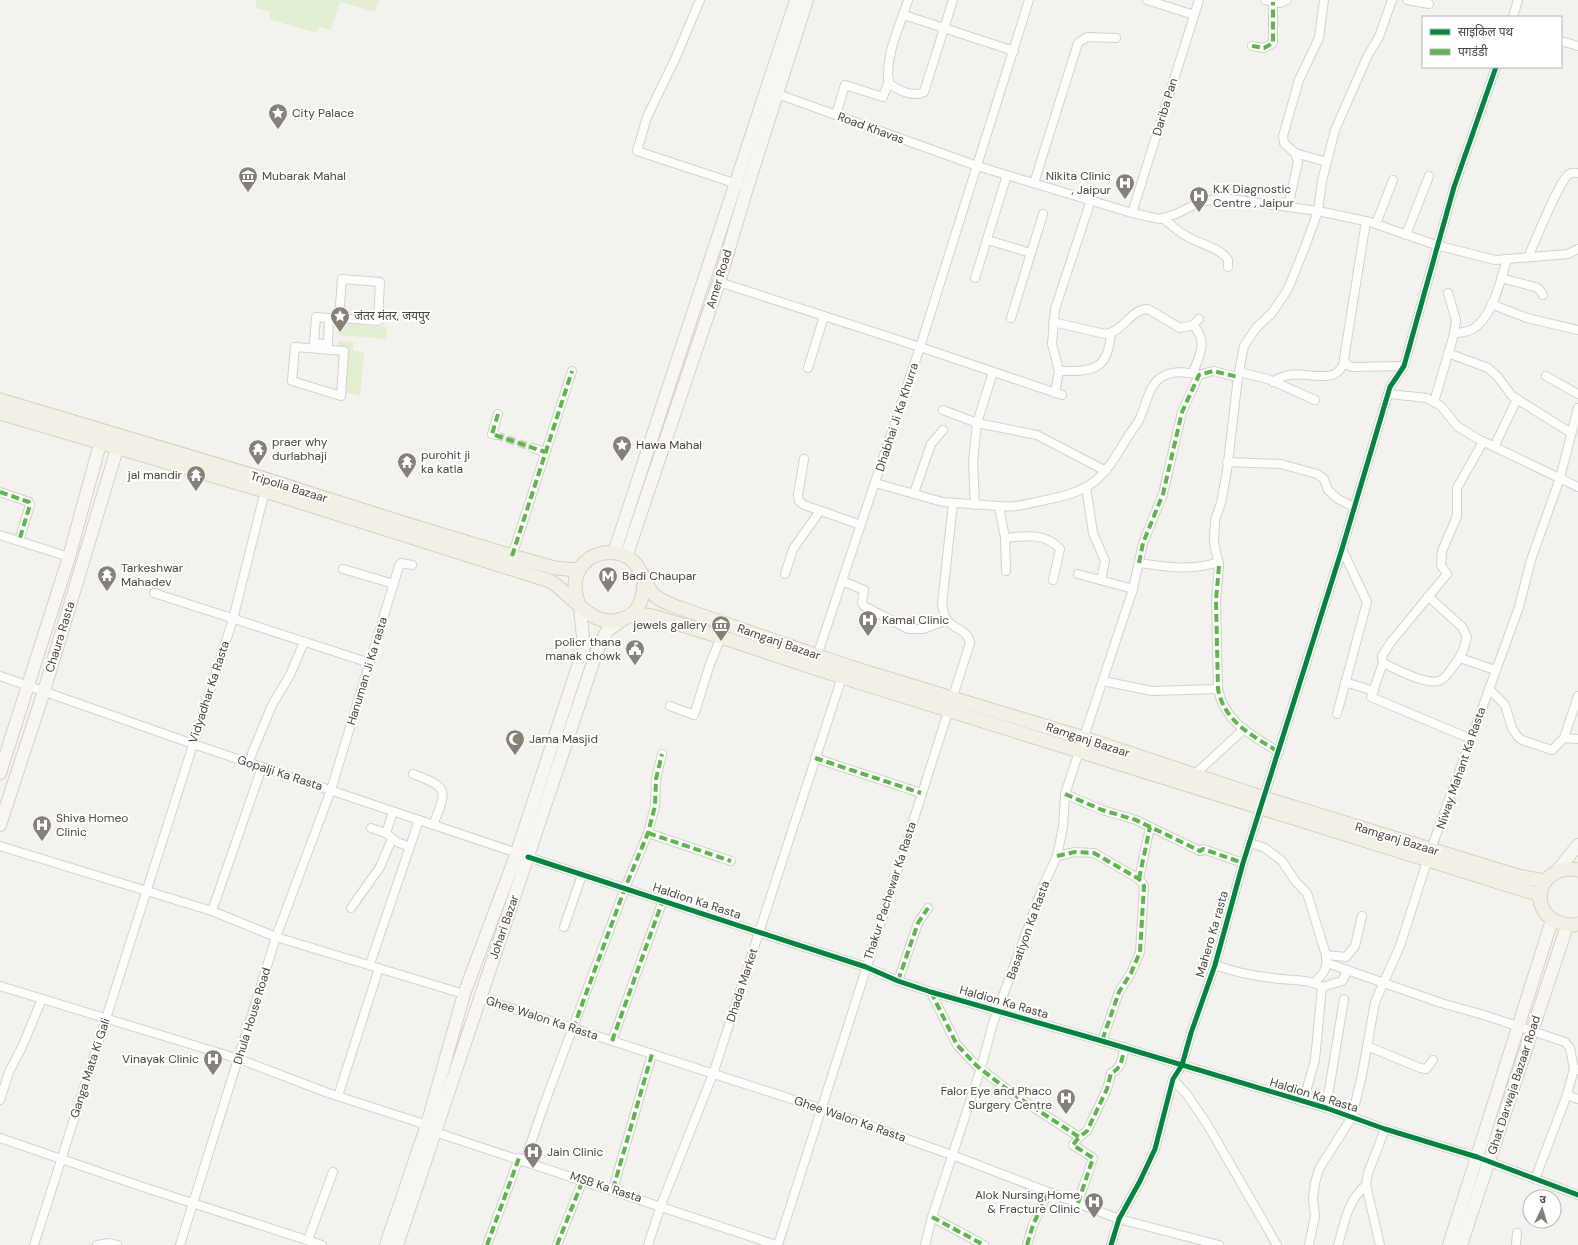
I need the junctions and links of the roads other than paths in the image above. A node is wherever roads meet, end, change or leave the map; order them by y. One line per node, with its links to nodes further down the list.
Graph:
1 (700, 0): 36 (street)
2 (796, 0): 27 (street, Amer Road)
3 (807, 0): 27 (street, Amer Road)
4 (908, 0): 16 (street)
5 (954, 0): 19 (street)
6 (1029, 0): 24 (street, Dhabhai Ji Ka Khurra)
7 (1147, 0): 17 (street)
8 (1199, 0): 17 (street, Dariba Pan)
9 (1287, 0): 14 (street)
10 (1324, 0): 29 (street)
11 (1392, 0): 30 (street)
12 (1407, 0): 15 (street)
13 (1518, 0): 18 (street)
14 (1269, 1): 22 (street)
15 (1429, 4)
16 (904, 15): 19 (street); 26 (street)
17 (1194, 15): 42 (street, Dariba Pan)
18 (1513, 16)
19 (944, 28): 24 (street); 26 (street)
20 (1116, 38): 37 (street)
21 (1562, 41): 23 (street)
22 (1252, 46)
23 (1578, 46)
24 (1014, 51): 31 (street, Dhabhai Ji Ka Khurra)
25 (1496, 68): 49 (street, Mahero Ka rasta)
26 (889, 81): 28 (street)
27 (772, 92): 28 (street, Road Khavas); 36 (street, Amer Road); 38 (street, Amer Road)
28 (836, 115): 31 (street, Road Khavas)
29 (1295, 153): 30 (street); 40 (street)
30 (1327, 162): 41 (street)
31 (977, 166): 33 (street, Road Khavas); 71 (street, Dhabhai Ji Ka Khurra)
32 (1578, 173): 52 (street)
33 (1007, 175): 37 (street, Road Khavas); 48 (street)
34 (1429, 176): 47 (street)
35 (1393, 180): 46 (street)
36 (735, 183): 38 (street); 123 (street, Amer Road)
37 (1034, 183): 39 (street, Road Khavas)
38 (747, 188): 58 (street, Amer Road)
39 (1090, 200): 42 (street, Road Khavas); 65 (street)
40 (1288, 207): 41 (street); 44 (street)
41 (1318, 210): 45 (street); 80 (street)
42 (1132, 213): 44 (street, Road Khavas)
43 (1043, 214): 51 (street)
44 (1163, 218): 54 (street)
45 (1366, 221): 46 (street); 73 (street)
46 (1376, 224): 47 (street)
47 (1406, 235): 49 (street)
48 (987, 240): 51 (street); 55 (street)
49 (1436, 245): 53 (street); 74 (street, Mahero Ka rasta)
50 (1578, 249): 52 (street)
51 (1031, 253): 63 (street)
52 (1528, 257): 53 (street)
53 (1507, 259): 56 (street)
54 (1228, 266)
55 (975, 278)
56 (1501, 278): 60 (street); 61 (street)
57 (342, 279): 57 (street)
58 (719, 282): 62 (street); 123 (street, Amer Road)
59 (1448, 293): 69 (street)
60 (1543, 295)
61 (1491, 304): 67 (street); 69 (street)
62 (824, 316): 71 (street); 75 (street)
63 (1012, 318)
64 (1199, 319): 66 (street)
65 (1053, 322): 68 (street); 77 (street)
66 (1193, 326): 68 (street); 79 (street, Basatiyon Ka Rasta)
67 (1578, 330)
68 (1111, 333): 77 (street)
69 (1454, 334): 72 (street)
70 (295, 347): 70 (street)
71 (920, 347): 78 (street); 107 (street, Dhabhai Ji Ka Khurra)
72 (1448, 353): 85 (street); 88 (street)
73 (1345, 361): 74 (street); 82 (street)
74 (1404, 366): 83 (street, Mahero Ka rasta)
75 (808, 368)
76 (572, 371): 102 (street)
77 (1059, 371): 78 (street)
78 (993, 372): 93 (street)
79 (1196, 374): 80 (street); 105 (street); 127 (street, Basatiyon Ka Rasta)
80 (1239, 374): 82 (street); 104 (street)
81 (1546, 376): 84 (street)
82 (1273, 382): 87 (street)
83 (1389, 394): 88 (street); 116 (street, Mahero Ka rasta)
84 (1578, 394)
85 (1517, 399): 95 (street); 100 (street)
86 (0, 400): 97 (main road, Tripolia Bazaar)
87 (1315, 400)
88 (1434, 402): 98 (street)
89 (1578, 408): 95 (street, Niway Mahant Ka Rasta)
90 (943, 410): 93 (street)
91 (0, 413): 97 (main road, Tripolia Bazaar)
92 (498, 414): 96 (street)
93 (977, 423): 105 (street); 114 (street)
94 (943, 430): 112 (street)
95 (1571, 433): 106 (street, Niway Mahant Ka Rasta)
96 (496, 435)
97 (102, 437): 99 (main road, Tripolia Bazaar); 125 (street, Chaura Rasta)
98 (1483, 442): 100 (street); 141 (street)
99 (119, 443): 108 (main road, Tripolia Bazaar); 160 (street, Chaura Rasta)
100 (1494, 447): 106 (street)
101 (533, 448): 102 (street)
102 (546, 452): 124 (street)
103 (804, 459): 117 (street)
104 (1228, 462): 116 (street); 126 (street)
105 (1106, 471): 110 (street)
106 (1560, 478): 109 (street); 152 (street, Niway Mahant Ka Rasta)
107 (875, 483): 112 (street); 118 (street, Dhabhai Ji Ka Khurra)
108 (267, 486): 124 (main road, Tripolia Bazaar); 142 (main road, Tripolia Bazaar); 144 (street, Vidyadhar Ka Rasta)
109 (1578, 487)
110 (1086, 488): 115 (street); 136 (street)
111 (0, 492): 121 (street)
112 (914, 493): 113 (street)
113 (953, 502): 114 (street); 145 (street)
114 (975, 505): 115 (street)
115 (999, 506): 120 (street)
116 (1354, 506): 122 (street, Mahero Ka rasta)
117 (820, 511): 118 (street); 132 (street)
118 (861, 525): 137 (street, Dhabhai Ji Ka Khurra)
119 (0, 536): 121 (street)
120 (1005, 538): 131 (street); 135 (street)
121 (19, 541): 125 (street)
122 (1342, 549): 156 (street); 172 (street, Mahero Ka rasta)
123 (620, 555): 130 (main road); 134 (main road)
124 (512, 556): 130 (main road, Tripolia Bazaar)
125 (70, 557): 157 (street, Chaura Rasta)
126 (1219, 562): 127 (street); 159 (street)
127 (1139, 563): 139 (street, Basatiyon Ka Rasta)
128 (412, 565): 138 (street, Hanuman Ji Ka rasta)
129 (343, 569): 138 (street)
130 (579, 570): 142 (main road)
131 (1006, 571)
132 (785, 574)
133 (1078, 574): 136 (street)
134 (644, 578): 143 (main road); 149 (main road, Ramganj Bazaar)
135 (1053, 580)
136 (1101, 580): 139 (street)
137 (842, 581): 145 (street); 149 (street, Dhabhai Ji Ka Khurra)
138 (394, 584): 150 (street, Hanuman Ji Ka rasta)
139 (1133, 589): 155 (street, Basatiyon Ka Rasta)
140 (154, 593): 144 (street)
141 (1428, 596): 148 (street); 151 (street)
142 (580, 605): 143 (main road); 197 (street, Johari Bazar)
143 (630, 616): 146 (main road, Ramganj Bazaar); 197 (street, Johari Bazar)
144 (233, 619): 147 (street); 170 (street, Vidyadhar Ka Rasta)
145 (947, 620): 163 (street, Thakur Pachewar Ka Rasta)
146 (720, 637): 149 (main road, Ramganj Bazaar); 164 (street)
147 (304, 642): 150 (street); 175 (street)
148 (1460, 658): 151 (street); 152 (street)
149 (815, 661): 154 (main road, Ramganj Bazaar); 163 (main road, Ramganj Bazaar)
150 (370, 663): 180 (street, Hanuman Ji Ka rasta)
151 (1383, 663): 161 (street)
152 (1495, 670): 158 (street, Niway Mahant Ka Rasta)
153 (0, 676): 157 (street, Gopalji Ka Rasta)
154 (842, 677): 163 (main road, Ramganj Bazaar); 174 (street, Dhada Market)
155 (1103, 681): 159 (street); 171 (street, Basatiyon Ka Rasta)
156 (1345, 682): 161 (street); 165 (street)
157 (27, 685): 160 (street, Gopalji Ka Rasta); 177 (street, Chaura Rasta)
158 (1489, 688): 167 (street, Niway Mahant Ka Rasta); 168 (street)
159 (1218, 690): 166 (street)
160 (44, 691): 170 (street, Gopalji Ka Rasta); 186 (street, Chaura Rasta)
161 (1374, 691): 167 (street)
162 (1578, 696): 168 (street)
163 (950, 703): 171 (main road, Ramganj Bazaar); 181 (street, Thakur Pachewar Ka Rasta)
164 (670, 706)
165 (1337, 714)
166 (1244, 729): 172 (street); 179 (street)
167 (1471, 738): 196 (street, Niway Mahant Ka Rasta)
168 (1564, 738): 169 (street)
169 (1578, 739)
170 (193, 744): 175 (street, Gopalji Ka Rasta); 207 (street, Vidyadhar Ka Rasta)
171 (1082, 744): 179 (main road, Ramganj Bazaar); 182 (street, Basatiyon Ka Rasta); 183 (main road, Ramganj Bazaar)
172 (1279, 752): 183 (street, Mahero Ka rasta)
173 (662, 754): 190 (street)
174 (815, 758): 181 (street); 217 (street, Dhada Market)
175 (248, 763): 176 (street, Gopalji Ka Rasta)
176 (262, 767): 180 (street, Gopalji Ka Rasta); 212 (street)
177 (0, 773)
178 (413, 774): 187 (street)
179 (1194, 775): 183 (main road, Ramganj Bazaar)
180 (331, 790): 184 (street, Gopalji Ka Rasta); 218 (street, Dhula House Road)
181 (921, 793): 222 (street, Thakur Pachewar Ka Rasta)
182 (1065, 794): 188 (street); 198 (street, Basatiyon Ka Rasta)
183 (1263, 803): 192 (street, Mahero Ka rasta); 196 (main road, Ramganj Bazaar)
184 (393, 812): 185 (street, Gopalji Ka Rasta); 191 (street)
185 (419, 820): 187 (street, Gopalji Ka Rasta); 195 (street)
186 (0, 825)
187 (434, 825): 197 (street, Gopalji Ka Rasta)
188 (1150, 826): 200 (street); 204 (street)
189 (371, 828): 191 (street)
190 (648, 833): 199 (street); 206 (street)
191 (389, 836): 195 (street); 210 (street)
192 (1250, 843): 200 (street, Mahero Ka rasta); 219 (street)
193 (1578, 845): 201 (street)
194 (0, 846): 207 (street)
195 (410, 847): 220 (street)
196 (1429, 854): 205 (main road, Ramganj Bazaar); 208 (main road, Ramganj Bazaar); 226 (street, Niway Mahant Ka Rasta)
197 (522, 855): 203 (street, Haldion Ka Rasta); 230 (street, Johari Bazar); 231 (street, Johari Bazar)
198 (1057, 856): 204 (street); 234 (street, Basatiyon Ka Rasta)
199 (732, 861)
200 (1243, 863): 221 (street, Mahero Ka rasta)
201 (1558, 870): 202 (main road); 205 (main road)
202 (1578, 870)
203 (582, 875): 206 (street, Haldion Ka Rasta); 216 (street)
204 (1139, 879): 239 (street)
205 (1545, 881): 208 (main road)
206 (625, 888): 209 (street, Haldion Ka Rasta); 237 (street)
207 (146, 892): 212 (street); 235 (street, Ganga Mata Ki Gali)
208 (1540, 895): 214 (main road)
209 (663, 900): 217 (street, Haldion Ka Rasta); 240 (street)
210 (351, 908)
211 (928, 908): 225 (street)
212 (212, 911): 218 (street)
213 (1362, 916): 219 (street)
214 (1552, 920): 215 (main road); 236 (street)
215 (1572, 925): 238 (street, Ghat Darwaja Bazaar Road)
216 (564, 927)
217 (759, 932): 222 (street, Haldion Ka Rasta); 249 (street, Dhada Market)
218 (276, 937): 220 (street); 244 (street, Dhula House Road)
219 (1326, 959): 224 (street); 227 (street)
220 (370, 964): 223 (street)
221 (1215, 965): 227 (street); 246 (street, Mahero Ka rasta)
222 (866, 967): 225 (street, Haldion Ka Rasta); 257 (street, Thakur Pachewar Ka Rasta)
223 (379, 968): 230 (street); 252 (street)
224 (1348, 970): 226 (street); 227 (street)
225 (898, 981): 229 (street, Haldion Ka Rasta)
226 (1384, 983): 236 (street); 241 (street, Niway Mahant Ka Rasta)
227 (1318, 985): 255 (street)
228 (0, 986): 232 (street, MSB Ka Rasta)
229 (931, 992): 234 (street, Haldion Ka Rasta); 247 (street)
230 (464, 994): 259 (street, Johari Bazar)
231 (480, 998): 237 (street, Ghee Walon Ka Rasta); 259 (street, Johari Bazar)
232 (42, 999): 235 (street, MSB Ka Rasta); 254 (street)
233 (1344, 999): 256 (street)
234 (998, 1011): 239 (street, Haldion Ka Rasta); 247 (street, Basatiyon Ka Rasta)
235 (106, 1018): 244 (street, MSB Ka Rasta); 265 (street, Ganga Mata Ki Gali)
236 (1519, 1026): 238 (street); 264 (street)
237 (574, 1029): 240 (street, Ghee Walon Ka Rasta); 266 (street)
238 (1531, 1030): 248 (street); 267 (street, Ghat Darwaja Bazaar Road)
239 (1102, 1040): 242 (street, Haldion Ka Rasta)
240 (612, 1041): 243 (street, Ghee Walon Ka Rasta)
241 (1367, 1046): 245 (street); 258 (street, Niway Mahant Ka Rasta)
242 (1125, 1047): 246 (street, Haldion Ka Rasta); 261 (street)
243 (652, 1054): 249 (street, Ghee Walon Ka Rasta); 272 (street)
244 (239, 1059): 252 (street, MSB Ka Rasta); 275 (street, Dhula House Road)
245 (1433, 1060)
246 (1182, 1066): 250 (street, Mahero Ka rasta); 255 (street, Haldion Ka Rasta)
247 (981, 1068): 261 (street); 263 (street, Basatiyon Ka Rasta)
248 (1576, 1070): 251 (street)
249 (713, 1074): 257 (street, Ghee Walon Ka Rasta); 277 (street, Dhada Market)
250 (1173, 1079): 279 (street); 298 (street)
251 (1567, 1095): 253 (street); 269 (street)
252 (338, 1096): 259 (street, MSB Ka Rasta)
253 (1578, 1099)
254 (0, 1100)
255 (1303, 1102): 256 (street, Haldion Ka Rasta)
256 (1326, 1108): 258 (street, Haldion Ka Rasta)
257 (822, 1109): 263 (street, Ghee Walon Ka Rasta); 292 (street, Thakur Pachewar Ka Rasta)
258 (1352, 1117): 260 (street, Haldion Ka Rasta); 299 (street)
259 (431, 1128): 266 (street, MSB Ka Rasta); 287 (street, Johari Bazar); 288 (street, Johari Bazar)
260 (1385, 1129): 264 (street, Haldion Ka Rasta); 271 (street)
261 (1079, 1137): 276 (street)
262 (0, 1138): 265 (street)
263 (952, 1155): 273 (street, Ghee Walon Ka Rasta); 278 (street, Basatiyon Ka Rasta)
264 (1477, 1157): 267 (street, Haldion Ka Rasta); 302 (street)
265 (62, 1158): 275 (street); 282 (street, Ganga Mata Ki Gali)
266 (522, 1159): 270 (street, MSB Ka Rasta); 289 (street)
267 (1489, 1162): 269 (street, Haldion Ka Rasta); 303 (street, Ghat Darwaja Bazaar Road)
268 (333, 1172): 281 (street)
269 (1535, 1179): 274 (street, Haldion Ka Rasta)
270 (583, 1180): 272 (street, MSB Ka Rasta); 290 (street)
271 (1366, 1185): 300 (street); 301 (street)
272 (613, 1190): 277 (street, MSB Ka Rasta)
273 (1048, 1192): 276 (street, Ghee Walon Ka Rasta); 295 (street)
274 (1578, 1195)
275 (193, 1203): 281 (street); 285 (street, Dhula House Road)
276 (1078, 1203): 279 (street, Ghee Walon Ka Rasta)
277 (661, 1205): 291 (street, Dhada Market); 292 (street, MSB Ka Rasta)
278 (932, 1216): 293 (street, Basatiyon Ka Rasta); 294 (street)
279 (1119, 1219): 296 (street); 297 (street, Ghee Walon Ka Rasta)
280 (1517, 1233): 304 (street)
281 (308, 1240): 286 (street)
282 (34, 1245)
283 (96, 1245): 284 (street)
284 (117, 1245)
285 (180, 1245)
286 (322, 1245)
287 (386, 1245)
288 (398, 1245)
289 (488, 1245)
290 (557, 1245)
291 (648, 1245)
292 (777, 1245)
293 (925, 1245)
294 (984, 1245)
295 (1027, 1245)
296 (1111, 1245)
297 (1219, 1245)
298 (1277, 1245)
299 (1309, 1245)
300 (1338, 1245)
301 (1380, 1245)
302 (1449, 1245)
303 (1461, 1245)
304 (1516, 1245)

